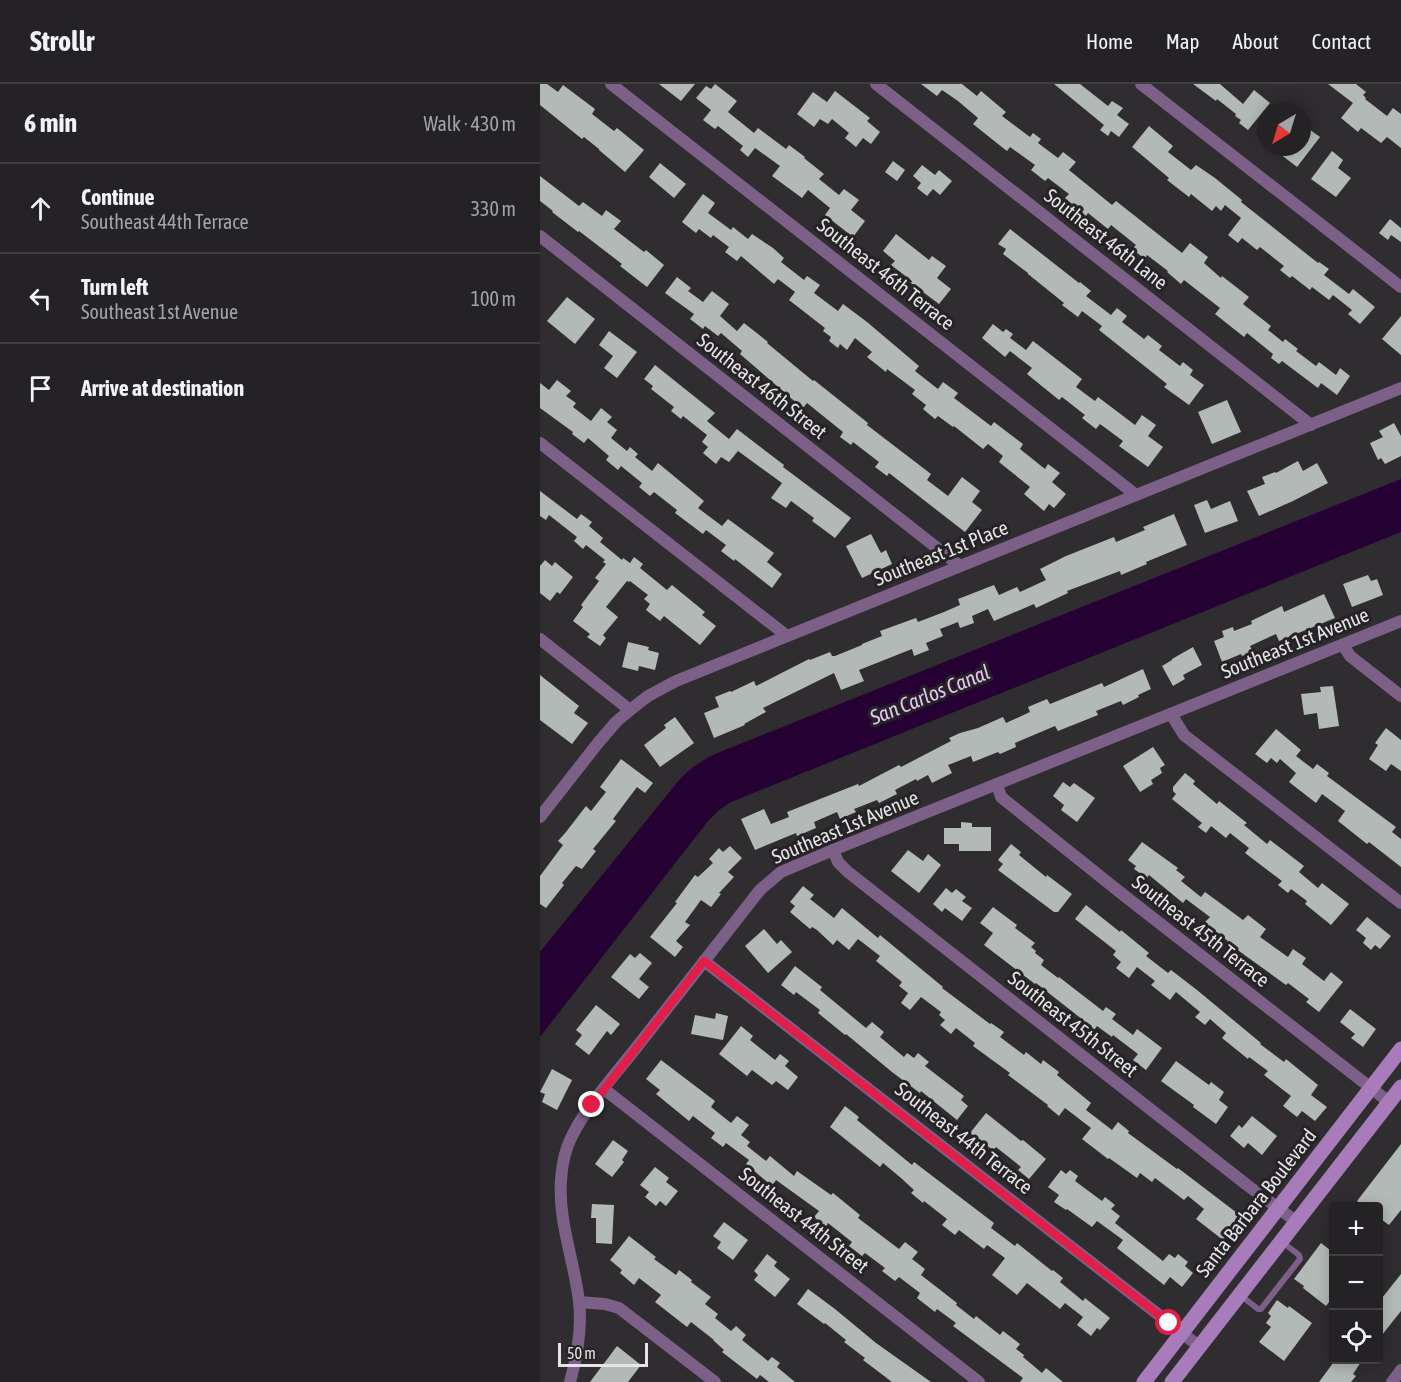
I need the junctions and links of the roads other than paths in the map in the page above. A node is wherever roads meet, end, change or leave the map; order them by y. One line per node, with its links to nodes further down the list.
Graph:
1 (611, 84): 9 (street, Southeast 46th Terrace)
2 (876, 84): 7 (street, Southeast 46th Lane)
3 (1141, 84): 5 (street)
4 (540, 236): 10 (street, Southeast 46th Street)
5 (1401, 287)
6 (1401, 388): 7 (street, Southeast 1st Place)
7 (1311, 424): 9 (street, Southeast 1st Place)
8 (540, 443): 12 (street)
9 (1136, 495): 10 (street, Southeast 1st Place)
10 (960, 566): 12 (street, Southeast 1st Place)
11 (1401, 621): 14 (street, Southeast 1st Avenue)
12 (787, 636): 16 (street, Southeast 1st Place)
13 (540, 639): 16 (street)
14 (1343, 645): 15 (street); 17 (street, Southeast 1st Avenue)
15 (1401, 696)
16 (630, 710): 19 (street, Southeast 1st Place)
17 (1171, 714): 18 (street, Southeast 1st Avenue); 21 (street)
18 (997, 784): 20 (street, Southeast 1st Avenue); 25 (street, Southeast 45th Terrace)
19 (540, 817)
20 (833, 850): 22 (street, Southeast 1st Avenue); 28 (street, Southeast 45th Street)
21 (1401, 903)
22 (704, 961): 26 (street, Southeast 1st Avenue); 33 (street, Southeast 44th Terrace)
23 (1401, 1049): 25 (main road, Santa Barbara Boulevard)
24 (1401, 1087): 27 (main road)
25 (1371, 1088): 27 (street, Southeast 45th Terrace); 28 (main road, Santa Barbara Boulevard)
26 (604, 1089): 32 (street, Southeast 1st Avenue); 38 (street, Southeast 44th Street)
27 (1389, 1102): 29 (main road)
28 (1279, 1208): 29 (street, Southeast 45th Street); 33 (main road, Santa Barbara Boulevard)
29 (1297, 1221): 30 (main road)
30 (1281, 1241): 31 (main road); 31 (lane)
31 (1240, 1295): 34 (main road)
32 (579, 1302): 36 (street, Southeast 1st Avenue); 37 (street)
33 (1182, 1333): 34 (street, Southeast 44th Terrace); 39 (main road, Santa Barbara Boulevard)
34 (1200, 1347): 40 (main road)
35 (1401, 1370): 41 (street)
36 (570, 1382)
37 (715, 1382)
38 (979, 1382)
39 (1144, 1382)
40 (1172, 1382)
41 (1392, 1382)

